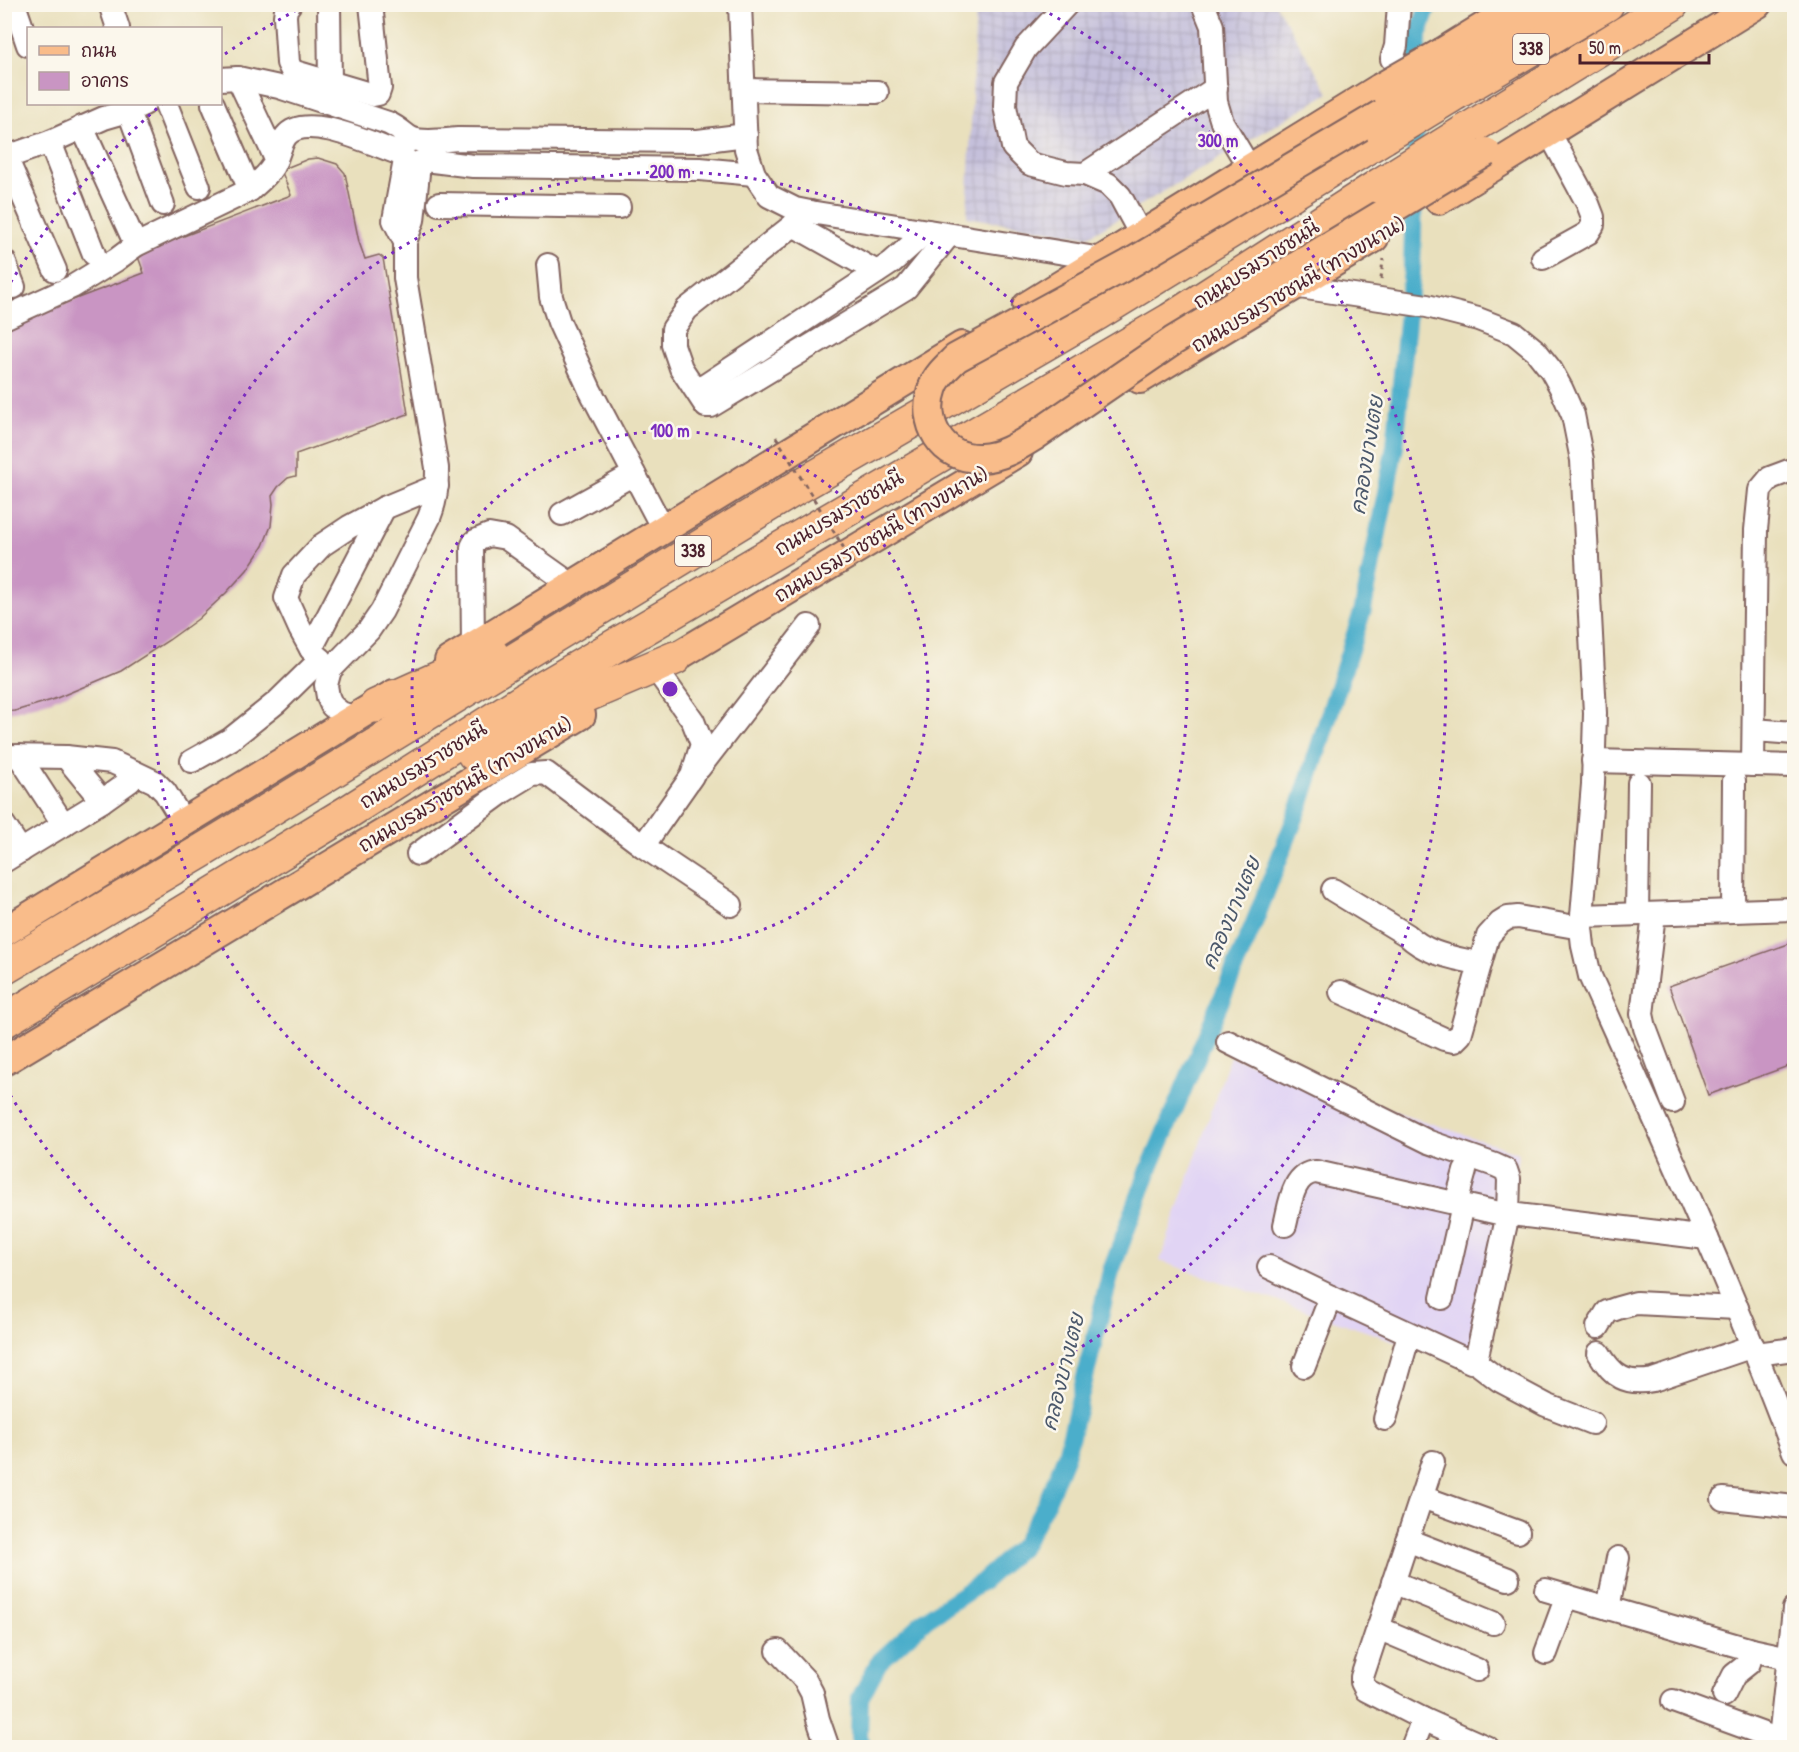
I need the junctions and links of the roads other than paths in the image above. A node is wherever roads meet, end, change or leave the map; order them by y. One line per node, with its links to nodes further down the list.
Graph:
1 (14, 4): 19 (street)
2 (99, 4): 17 (street)
3 (110, 4): 18 (street)
4 (290, 4): 23 (street)
5 (329, 4): 23 (street)
6 (371, 4): 23 (street)
7 (740, 4): 25 (street)
8 (1067, 4): 44 (street)
9 (1203, 4): 24 (street)
10 (1399, 4): 20 (street)
11 (1521, 4): 21 (main road, 338)
12 (1564, 4): 21 (main road)
13 (1607, 4): 21 (highway, ถนนบรมราชชนนี / 338)
14 (1672, 4): 36 (highway, ถนนบรมราชชนนี / 338)
15 (1735, 4): 36 (main road)
16 (1757, 4): 31 (main road, ถนนบรมราชชนนี (ทางขนาน))
17 (105, 27)
18 (118, 27)
19 (18, 37)
20 (1392, 59)
21 (1449, 73): 36 (main road, bridge); 42 (main road, 338, bridge); 75 (highway, ถนนบรมราชชนนี / 338, bridge)
22 (229, 79): 37 (street); 39 (street)
23 (330, 83)
24 (1216, 88): 42 (street); 44 (street)
25 (744, 90): 26 (street); 32 (street)
26 (877, 92)
27 (166, 105): 45 (street)
28 (213, 105): 46 (street)
29 (133, 106): 30 (street); 47 (street)
30 (82, 127): 35 (street); 54 (street)
31 (1549, 132): 56 (street); 63 (main road, ถนนบรมราชชนนี (ทางขนาน))
32 (746, 135): 34 (street); 43 (street)
33 (546, 140): 34 (street); 37 (street); 40 (street)
34 (698, 141): 41 (street)
35 (50, 142): 38 (street); 55 (street)
36 (1475, 142): 94 (highway, ถนนบรมราชชนนี / 338, bridge)
37 (414, 153): 39 (street); 40 (street); 70 (street)
38 (5, 158): 60 (street)
39 (276, 159): 46 (street)
40 (558, 167): 41 (street); 49 (street)
41 (700, 169): 43 (street)
42 (1250, 169): 53 (main road, 338)
43 (754, 174): 51 (street)
44 (1085, 174): 53 (street)
45 (199, 187)
46 (250, 190): 54 (street)
47 (163, 204)
48 (439, 204): 49 (street)
49 (558, 206): 50 (street)
50 (619, 207)
51 (801, 218): 52 (street); 61 (street); 67 (street)
52 (938, 233): 57 (street); 61 (street); 66 (street)
53 (1141, 235): 57 (main road, 338)
54 (136, 245): 64 (street)
55 (94, 254)
56 (1543, 258)
57 (1102, 259): 73 (main road, 338)
58 (4, 261): 62 (street)
59 (548, 265): 69 (street)
60 (55, 270)
61 (877, 272): 65 (street)
62 (14, 286)
63 (1293, 286): 79 (main road, ถนนบรมราชชนนี (ทางขนาน)); 86 (street)
64 (4, 318)
65 (795, 326): 66 (street); 67 (street)
66 (807, 347): 67 (street)
67 (697, 391)
68 (1794, 469): 81 (street)
69 (634, 474): 72 (street); 73 (street)
70 (437, 486): 71 (street); 78 (street)
71 (384, 508): 78 (street); 78 (street)
72 (562, 514)
73 (663, 529): 74 (main road, 338)
74 (572, 585): 77 (main road, 338); 77 (street)
75 (601, 608): 80 (highway); 109 (highway, ถนนบรมราชชนนี / 338)
76 (809, 626): 90 (street)
77 (473, 646): 80 (main road, 338)
78 (321, 659): 80 (street); 85 (street)
79 (666, 664): 90 (street); 94 (highway); 113 (main road, ถนนบรมราชชนนี (ทางขนาน))
80 (366, 712): 95 (main road, 338)
81 (1754, 730): 82 (street); 87 (street)
82 (1794, 733)
83 (11, 756): 84 (street); 97 (street)
84 (66, 757): 89 (street); 93 (street)
85 (192, 761)
86 (1593, 761): 87 (street); 106 (street)
87 (1753, 765): 88 (street)
88 (1794, 766)
89 (134, 772): 93 (street); 95 (street)
90 (689, 781): 98 (street)
91 (1734, 781): 104 (street)
92 (1639, 783): 105 (street)
93 (102, 801): 97 (street)
94 (348, 812): 111 (highway, ถนนบรมราชชนนี / 338)
95 (184, 823): 107 (main road, 338)
96 (4, 825): 100 (street)
97 (64, 825): 100 (street)
98 (643, 846): 99 (street); 102 (street)
99 (418, 854)
100 (13, 856)
101 (1333, 890): 108 (street)
102 (730, 905)
103 (1794, 909): 104 (street)
104 (1733, 911): 105 (street)
105 (1645, 914): 106 (street); 114 (street)
106 (1582, 922): 108 (street); 119 (street)
107 (4, 932)
108 (1480, 964): 110 (street)
109 (4, 968)
110 (1341, 992)
111 (4, 1020)
112 (1228, 1042): 117 (street)
113 (4, 1061)
114 (1673, 1102)
115 (1465, 1171): 116 (street)
116 (1459, 1204): 117 (street); 118 (street); 122 (street)
117 (1508, 1214): 119 (street); 129 (street)
118 (1285, 1225)
119 (1707, 1238): 123 (street)
120 (1269, 1267): 121 (street)
121 (1330, 1297): 125 (street); 130 (street)
122 (1442, 1298)
123 (1737, 1308): 124 (street); 127 (street)
124 (1598, 1327)
125 (1409, 1334): 129 (street); 131 (street)
126 (1794, 1349): 127 (street)
127 (1755, 1350): 128 (street); 133 (street)
128 (1599, 1353)
129 (1474, 1361): 132 (street)
130 (1304, 1366)
131 (1385, 1419)
132 (1592, 1423)
133 (1794, 1452)
134 (1433, 1462): 135 (street)
135 (1422, 1497): 138 (street); 139 (street)
136 (1723, 1498): 137 (street)
137 (1794, 1507)
138 (1518, 1532)
139 (1407, 1540): 141 (street); 142 (street)
140 (1618, 1558): 143 (street)
141 (1508, 1579)
142 (1393, 1582): 145 (street); 146 (street)
143 (1608, 1608): 147 (street); 149 (street)
144 (1794, 1615): 150 (street)
145 (1493, 1623)
146 (1378, 1628): 151 (street); 154 (street)
147 (1752, 1650): 150 (street); 152 (street)
148 (778, 1651): 156 (street)
149 (1546, 1653)
150 (1789, 1658): 155 (street)
151 (1477, 1670)
152 (1724, 1695)
153 (1673, 1701): 155 (street)
154 (1423, 1719): 157 (street); 158 (street)
155 (1785, 1744)
156 (828, 1748)
157 (1412, 1748)
158 (1488, 1748)

